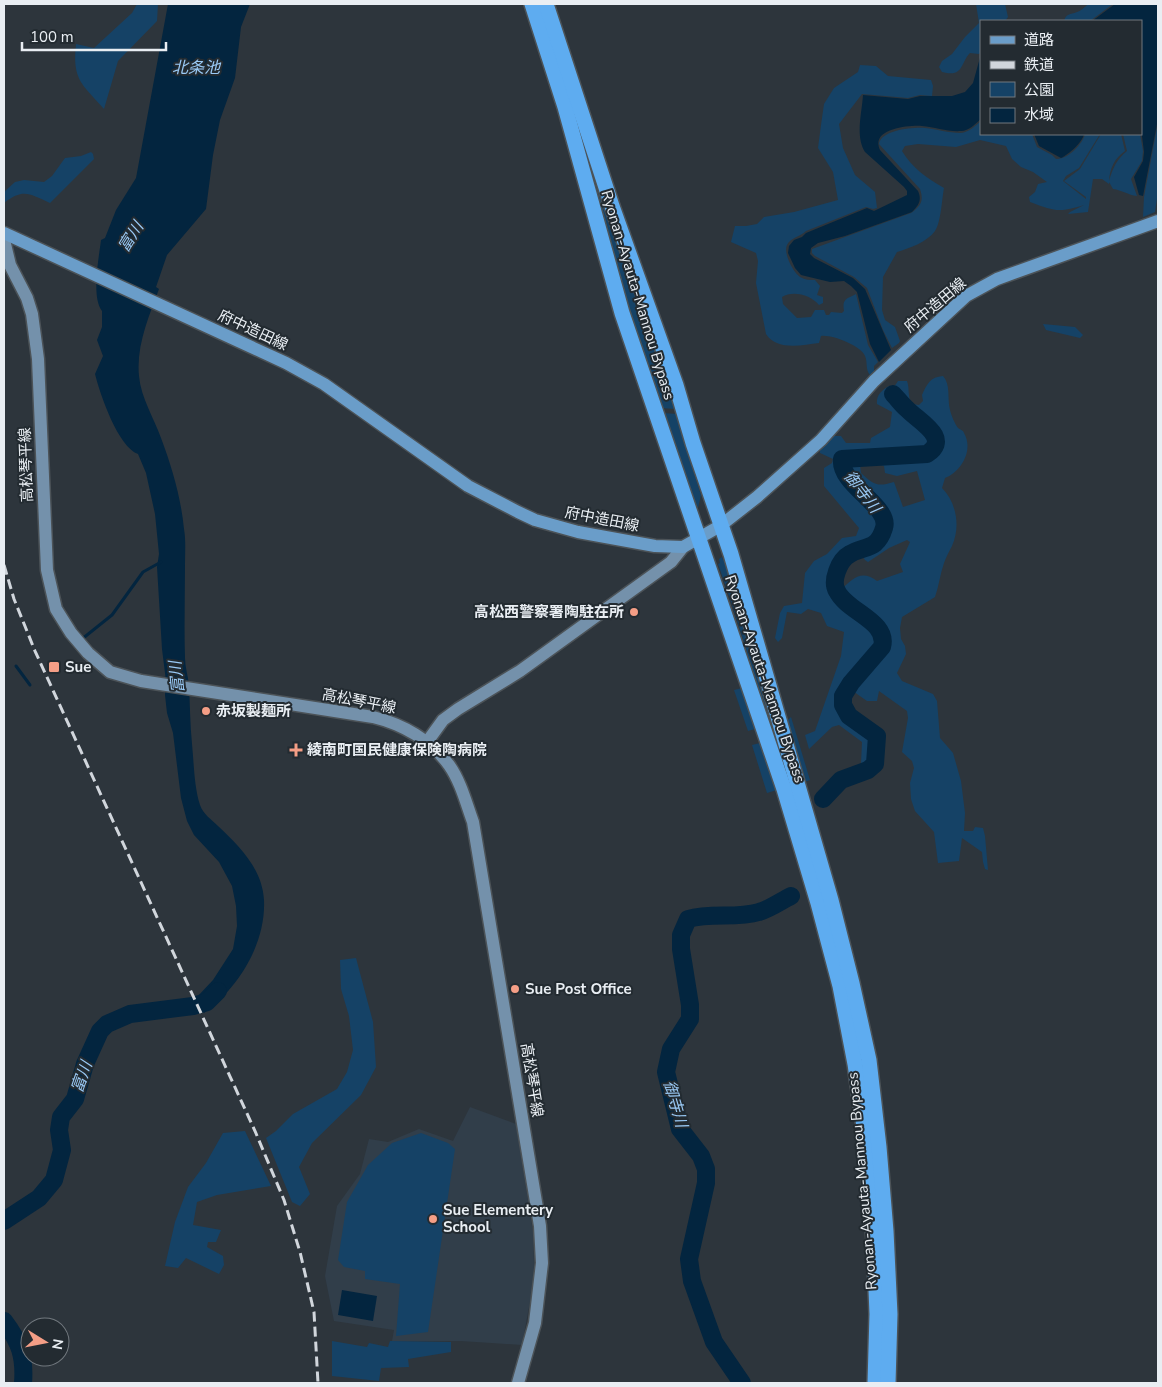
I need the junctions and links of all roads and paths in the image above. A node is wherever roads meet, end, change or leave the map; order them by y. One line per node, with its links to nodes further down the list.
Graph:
1 (532, 4): 7 (highway, Ryonan-Ayauta-Mannou Bypass)
2 (546, 4): 6 (highway, Ryonan-Ayauta-Mannou Bypass)
3 (1158, 221): 6 (main road, 府中造田線)
4 (4, 233): 8 (main road, 府中造田線)
5 (4, 240): 9 (main road, 高松琴平線)
6 (720, 526): 7 (main road, 府中造田線); 10 (highway, Ryonan-Ayauta-Mannou Bypass)
7 (698, 539): 8 (main road, 府中造田線); 10 (highway, Ryonan-Ayauta-Mannou Bypass)
8 (683, 547): 9 (main road)
9 (427, 742): 12 (main road, 高松琴平線)
10 (790, 787): 11 (highway, Ryonan-Ayauta-Mannou Bypass)
11 (880, 1236): 13 (highway, Ryonan-Ayauta-Mannou Bypass); 14 (highway, Ryonan-Ayauta-Mannou Bypass)
12 (518, 1383)
13 (875, 1383)
14 (888, 1383)

